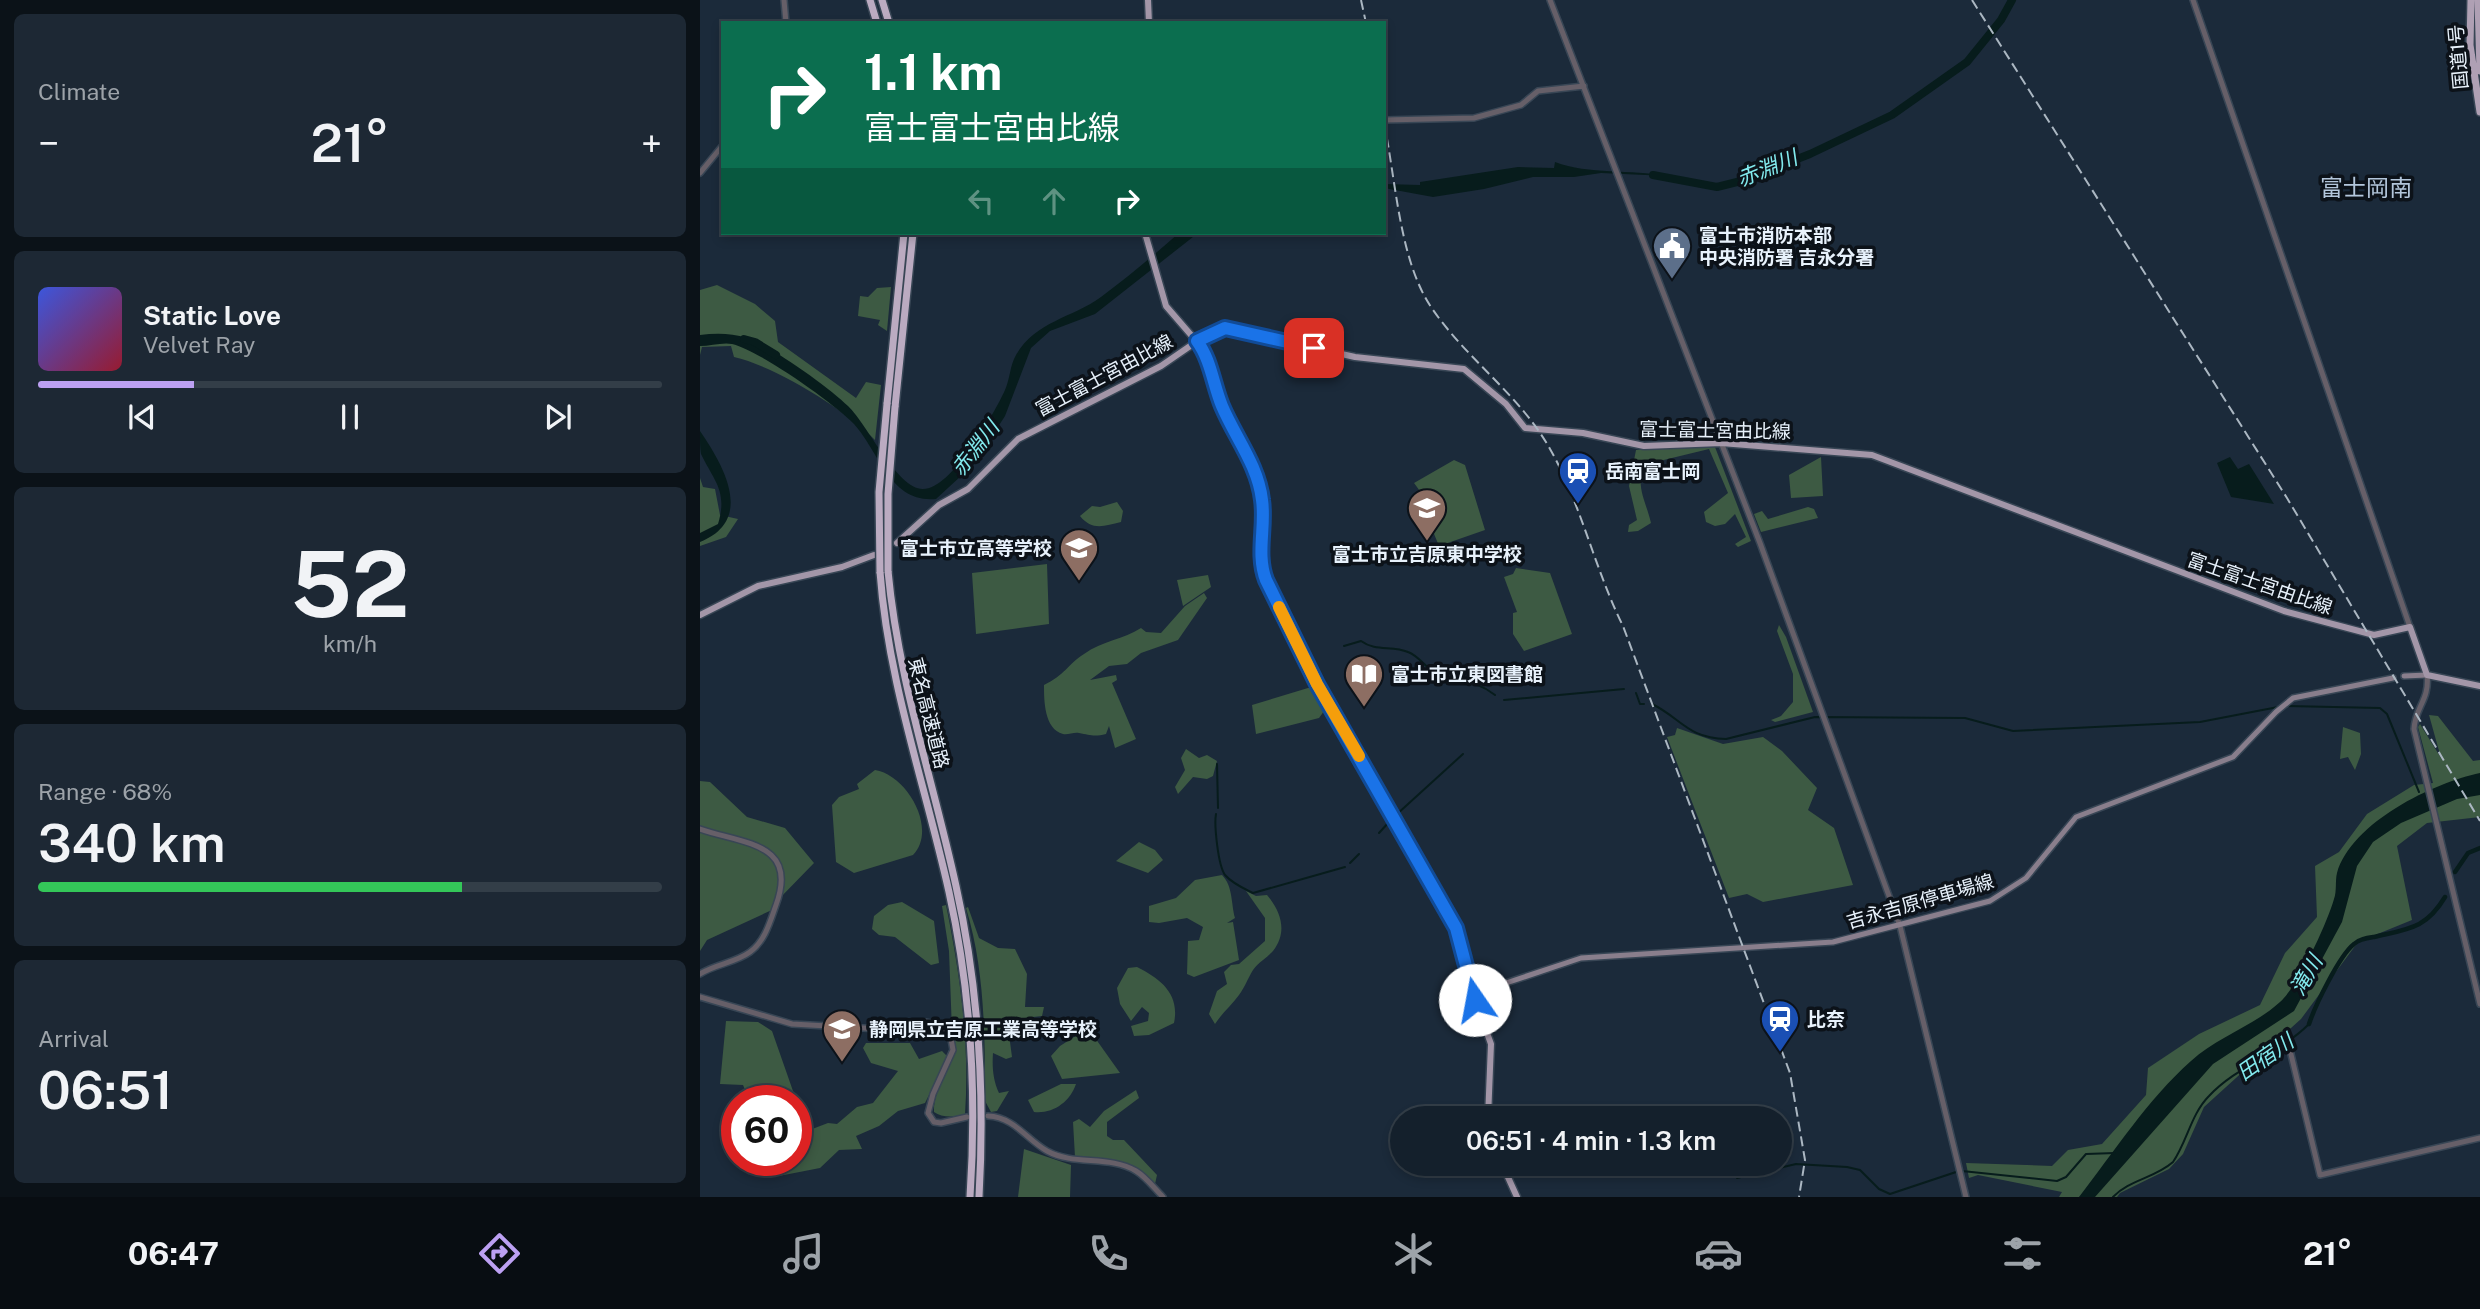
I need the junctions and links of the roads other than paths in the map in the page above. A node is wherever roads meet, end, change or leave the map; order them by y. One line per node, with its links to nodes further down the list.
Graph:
1 (784, 0): 9 (street)
2 (870, 0): 10 (highway)
3 (882, 0): 11 (highway)
4 (1148, 0): 12 (main road)
5 (1550, 0): 14 (street)
6 (2193, 0): 28 (street)
7 (2471, 0): 15 (highway, 国道1号)
8 (2478, 0): 13 (highway, 国道1号)
9 (786, 21)
10 (876, 21)
11 (888, 21)
12 (1149, 21)
13 (2480, 71)
14 (1584, 86): 16 (street); 23 (street)
15 (2480, 112)
16 (1386, 120)
17 (721, 147): 18 (street)
18 (700, 173)
19 (904, 235): 26 (highway, 東名高速道路, bridge)
20 (912, 235): 26 (highway, 東名高速道路, bridge)
21 (1146, 235): 22 (main road)
22 (1197, 341): 23 (main road, 富士富士宮由比線); 24 (main road, 富士富士宮由比線); 36 (main road)
23 (1721, 443): 28 (main road, 富士富士宮由比線); 34 (street)
24 (897, 543)
25 (874, 555): 27 (main road)
26 (884, 571): 45 (highway, 東名高速道路); 46 (highway, 東名高速道路)
27 (700, 615)
28 (2410, 627): 29 (main road)
29 (2427, 675): 30 (main road); 32 (main road); 38 (street)
30 (2404, 676)
31 (2393, 678): 34 (main road, 吉永吉原停車場線)
32 (2480, 685)
33 (700, 829): 35 (street)
34 (1900, 926): 36 (main road, 吉永吉原停車場線); 49 (street)
35 (700, 974)
36 (1474, 994): 40 (main road)
37 (700, 997): 41 (street)
38 (2480, 1004)
39 (2289, 1046): 43 (street)
40 (1488, 1106)
41 (967, 1116)
42 (988, 1116): 47 (street)
43 (2480, 1138)
44 (1507, 1176): 48 (main road)
45 (970, 1197)
46 (979, 1197)
47 (1163, 1197)
48 (1517, 1197)
49 (1966, 1197)

